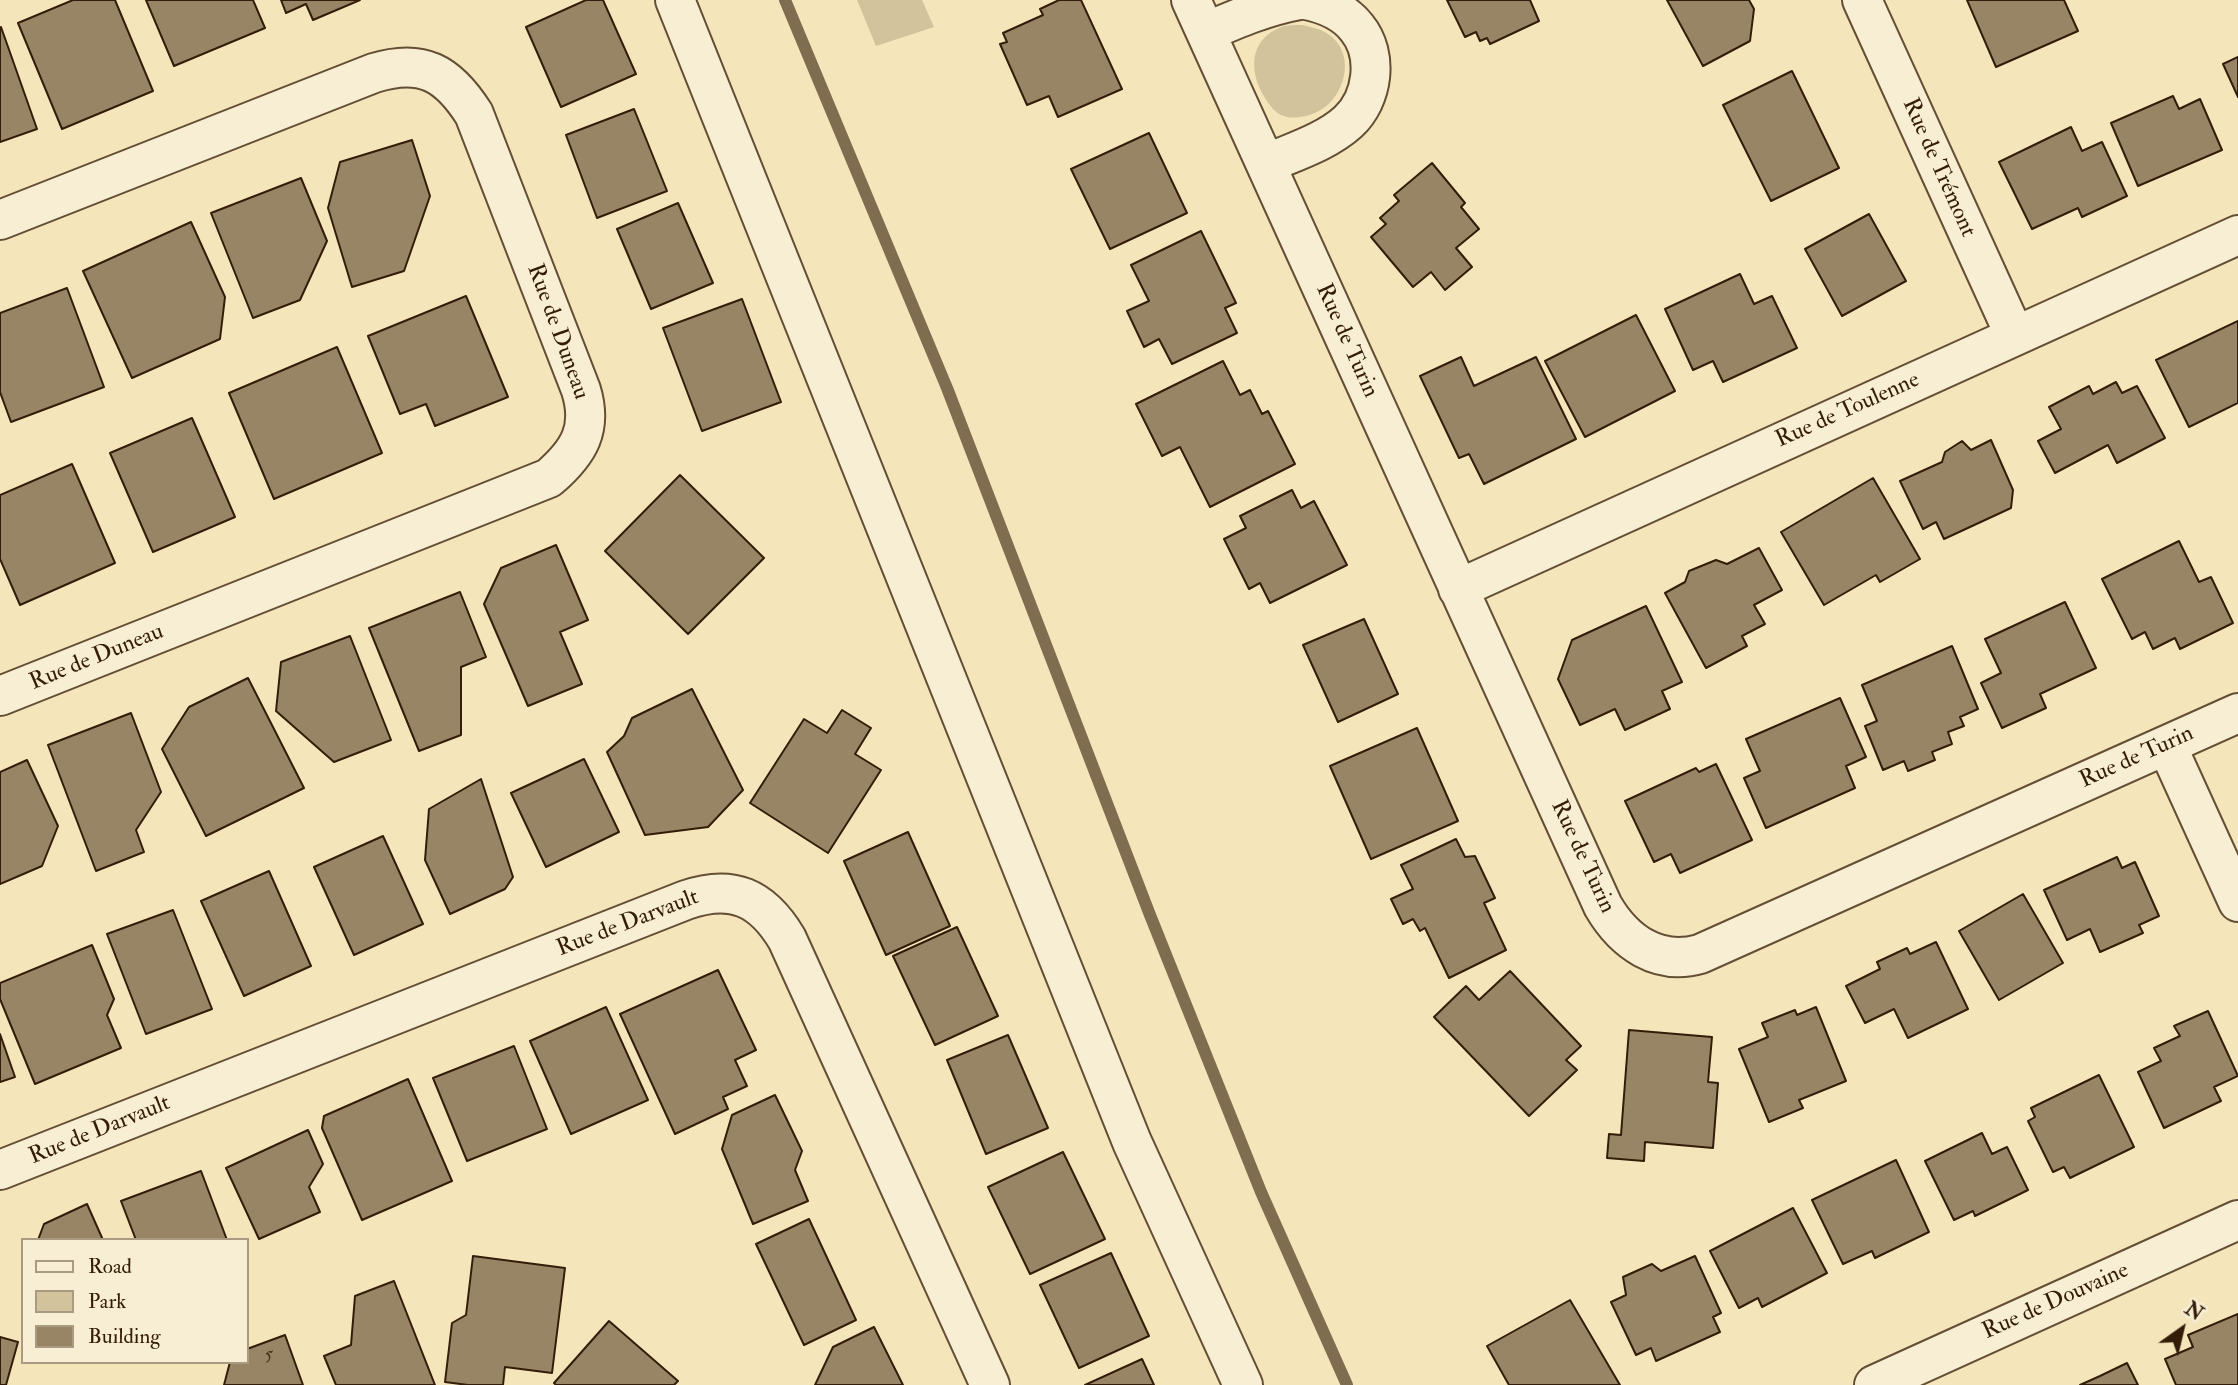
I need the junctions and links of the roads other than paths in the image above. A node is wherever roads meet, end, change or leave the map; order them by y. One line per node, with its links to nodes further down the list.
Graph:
1 (675, 0): 18 (street)
2 (1299, 0): 5 (street, Rue de Turin)
3 (1306, 0): 6 (street)
4 (1862, 0): 9 (street, Rue de Trémont)
5 (1199, 16): 6 (street, Rue de Turin)
6 (1266, 164): 10 (street, Rue de Turin)
7 (0, 220): 11 (street, Rue de Duneau)
8 (2238, 235): 9 (street, Rue de Toulenne)
9 (2015, 336): 10 (street, Rue de Toulenne)
10 (1458, 589): 13 (street, Rue de Turin)
11 (0, 696)
12 (2238, 713): 13 (street, Rue de Turin)
13 (2167, 746): 14 (street)
14 (2238, 902)
15 (0, 1170): 17 (street, Rue de Darvault)
16 (2238, 1220): 19 (street, Rue de Douvaine)
17 (990, 1385)
18 (1243, 1385)
19 (1874, 1385)

